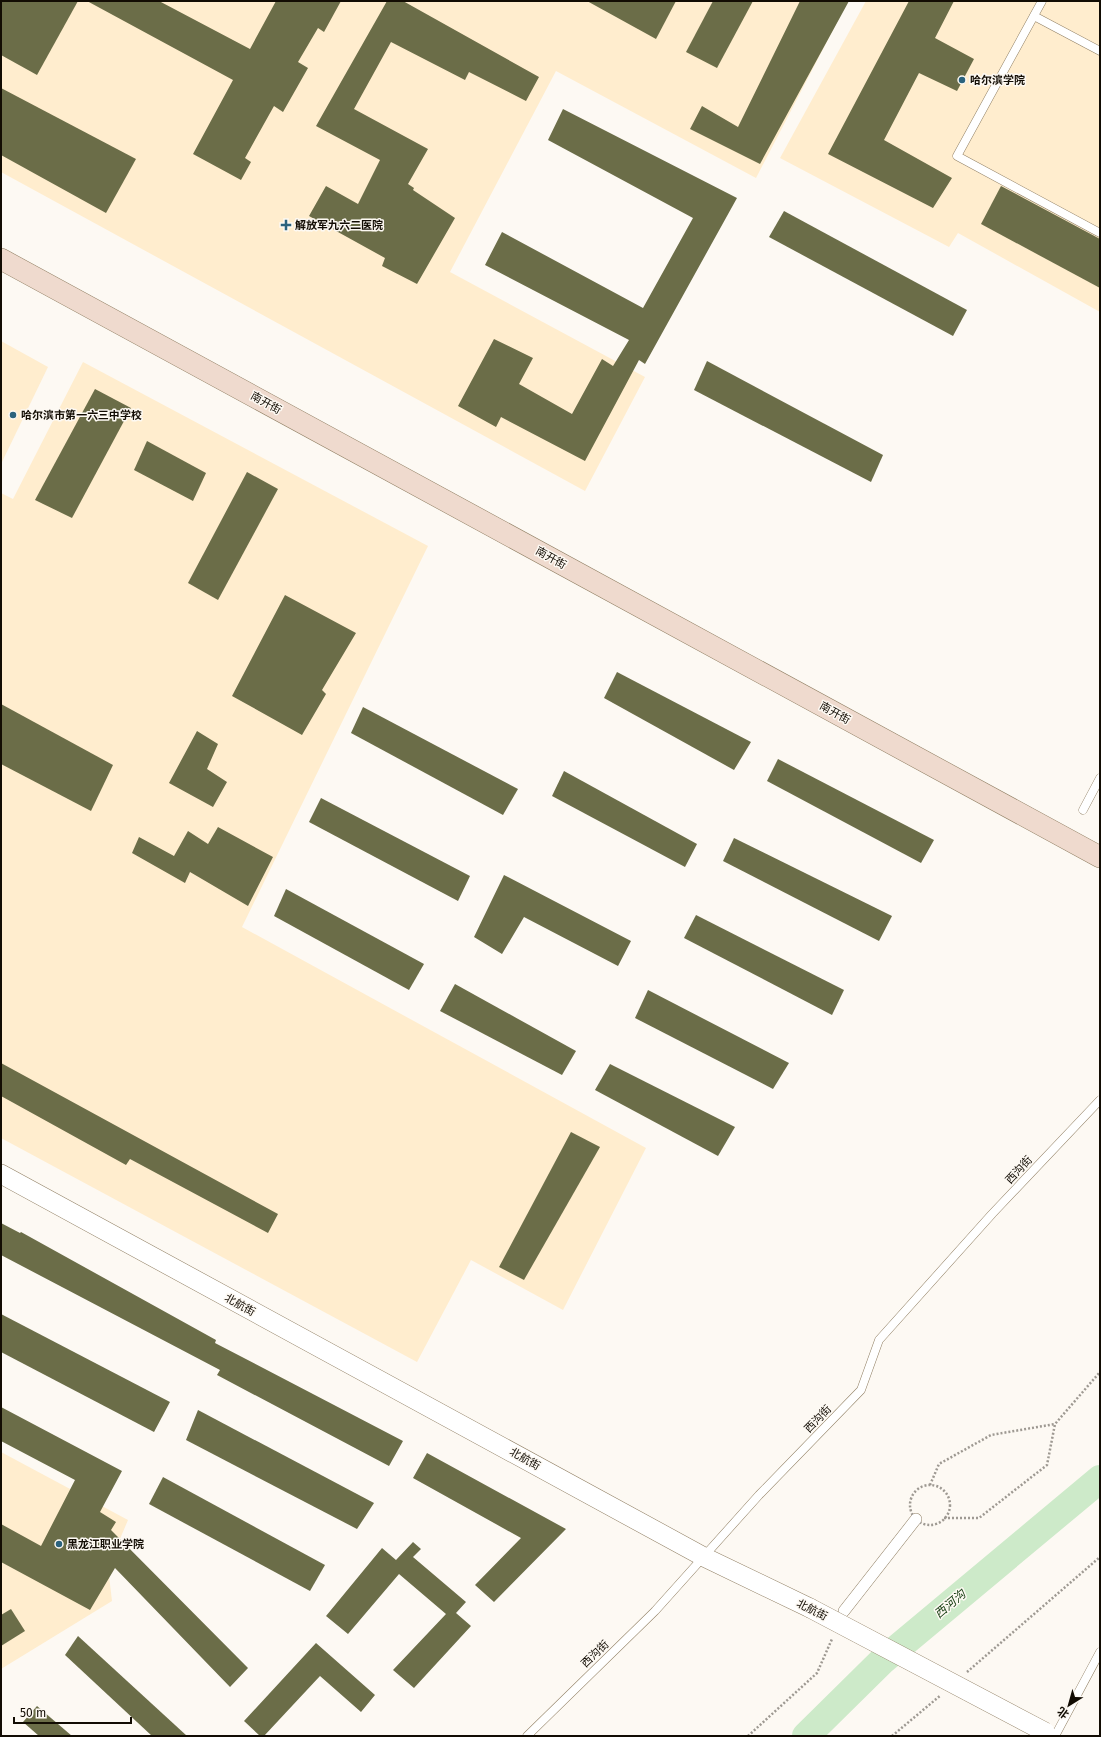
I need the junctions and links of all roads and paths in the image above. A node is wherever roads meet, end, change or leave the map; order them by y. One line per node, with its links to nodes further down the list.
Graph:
1 (1042, 1): 2 (lane)
2 (1034, 16): 3 (lane); 4 (lane)
3 (1100, 51)
4 (1100, 233)
5 (1, 259): 8 (main road, 南开街)
6 (1100, 778): 7 (lane)
7 (1083, 810)
8 (1100, 857)
9 (1100, 1100): 16 (lane, 西沟街)
10 (1, 1174): 16 (street, 北航街)
11 (1100, 1372): 12 (path)
12 (1055, 1424): 13 (path); 14 (path)
13 (930, 1485): 14 (path); 15 (path)
14 (944, 1518): 15 (path)
15 (916, 1519): 18 (street)
16 (704, 1557): 22 (street, 北航街, bridge); 23 (lane, 西沟街)
17 (1100, 1557): 20 (path)
18 (844, 1611): 24 (path)
19 (1100, 1652): 22 (lane)
20 (963, 1676)
21 (945, 1692): 25 (path)
22 (1051, 1735)
23 (527, 1736)
24 (748, 1736)
25 (892, 1736)

